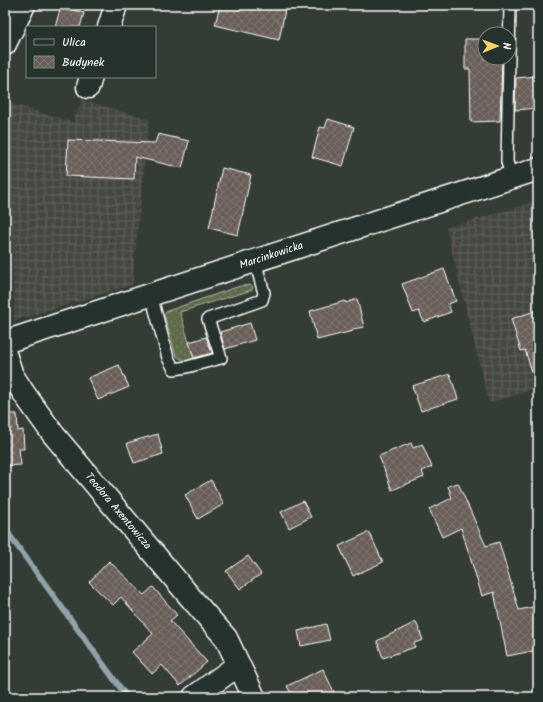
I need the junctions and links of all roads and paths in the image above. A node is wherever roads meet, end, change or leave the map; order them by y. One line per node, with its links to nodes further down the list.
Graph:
1 (24, 5): 5 (street)
2 (116, 5): 4 (street)
3 (510, 5): 7 (lane)
4 (109, 26)
5 (5, 44)
6 (538, 169): 7 (street, Marcinkowicka)
7 (512, 178): 8 (street, Marcinkowicka)
8 (255, 261): 9 (street, Marcinkowicka); 9 (lane)
9 (151, 295): 10 (street, Marcinkowicka)
10 (5, 342)
11 (5, 354): 12 (street, Teodora Axentowicza)
12 (238, 665): 13 (street); 14 (street, Teodora Axentowicza)
13 (194, 697)
14 (254, 697)

